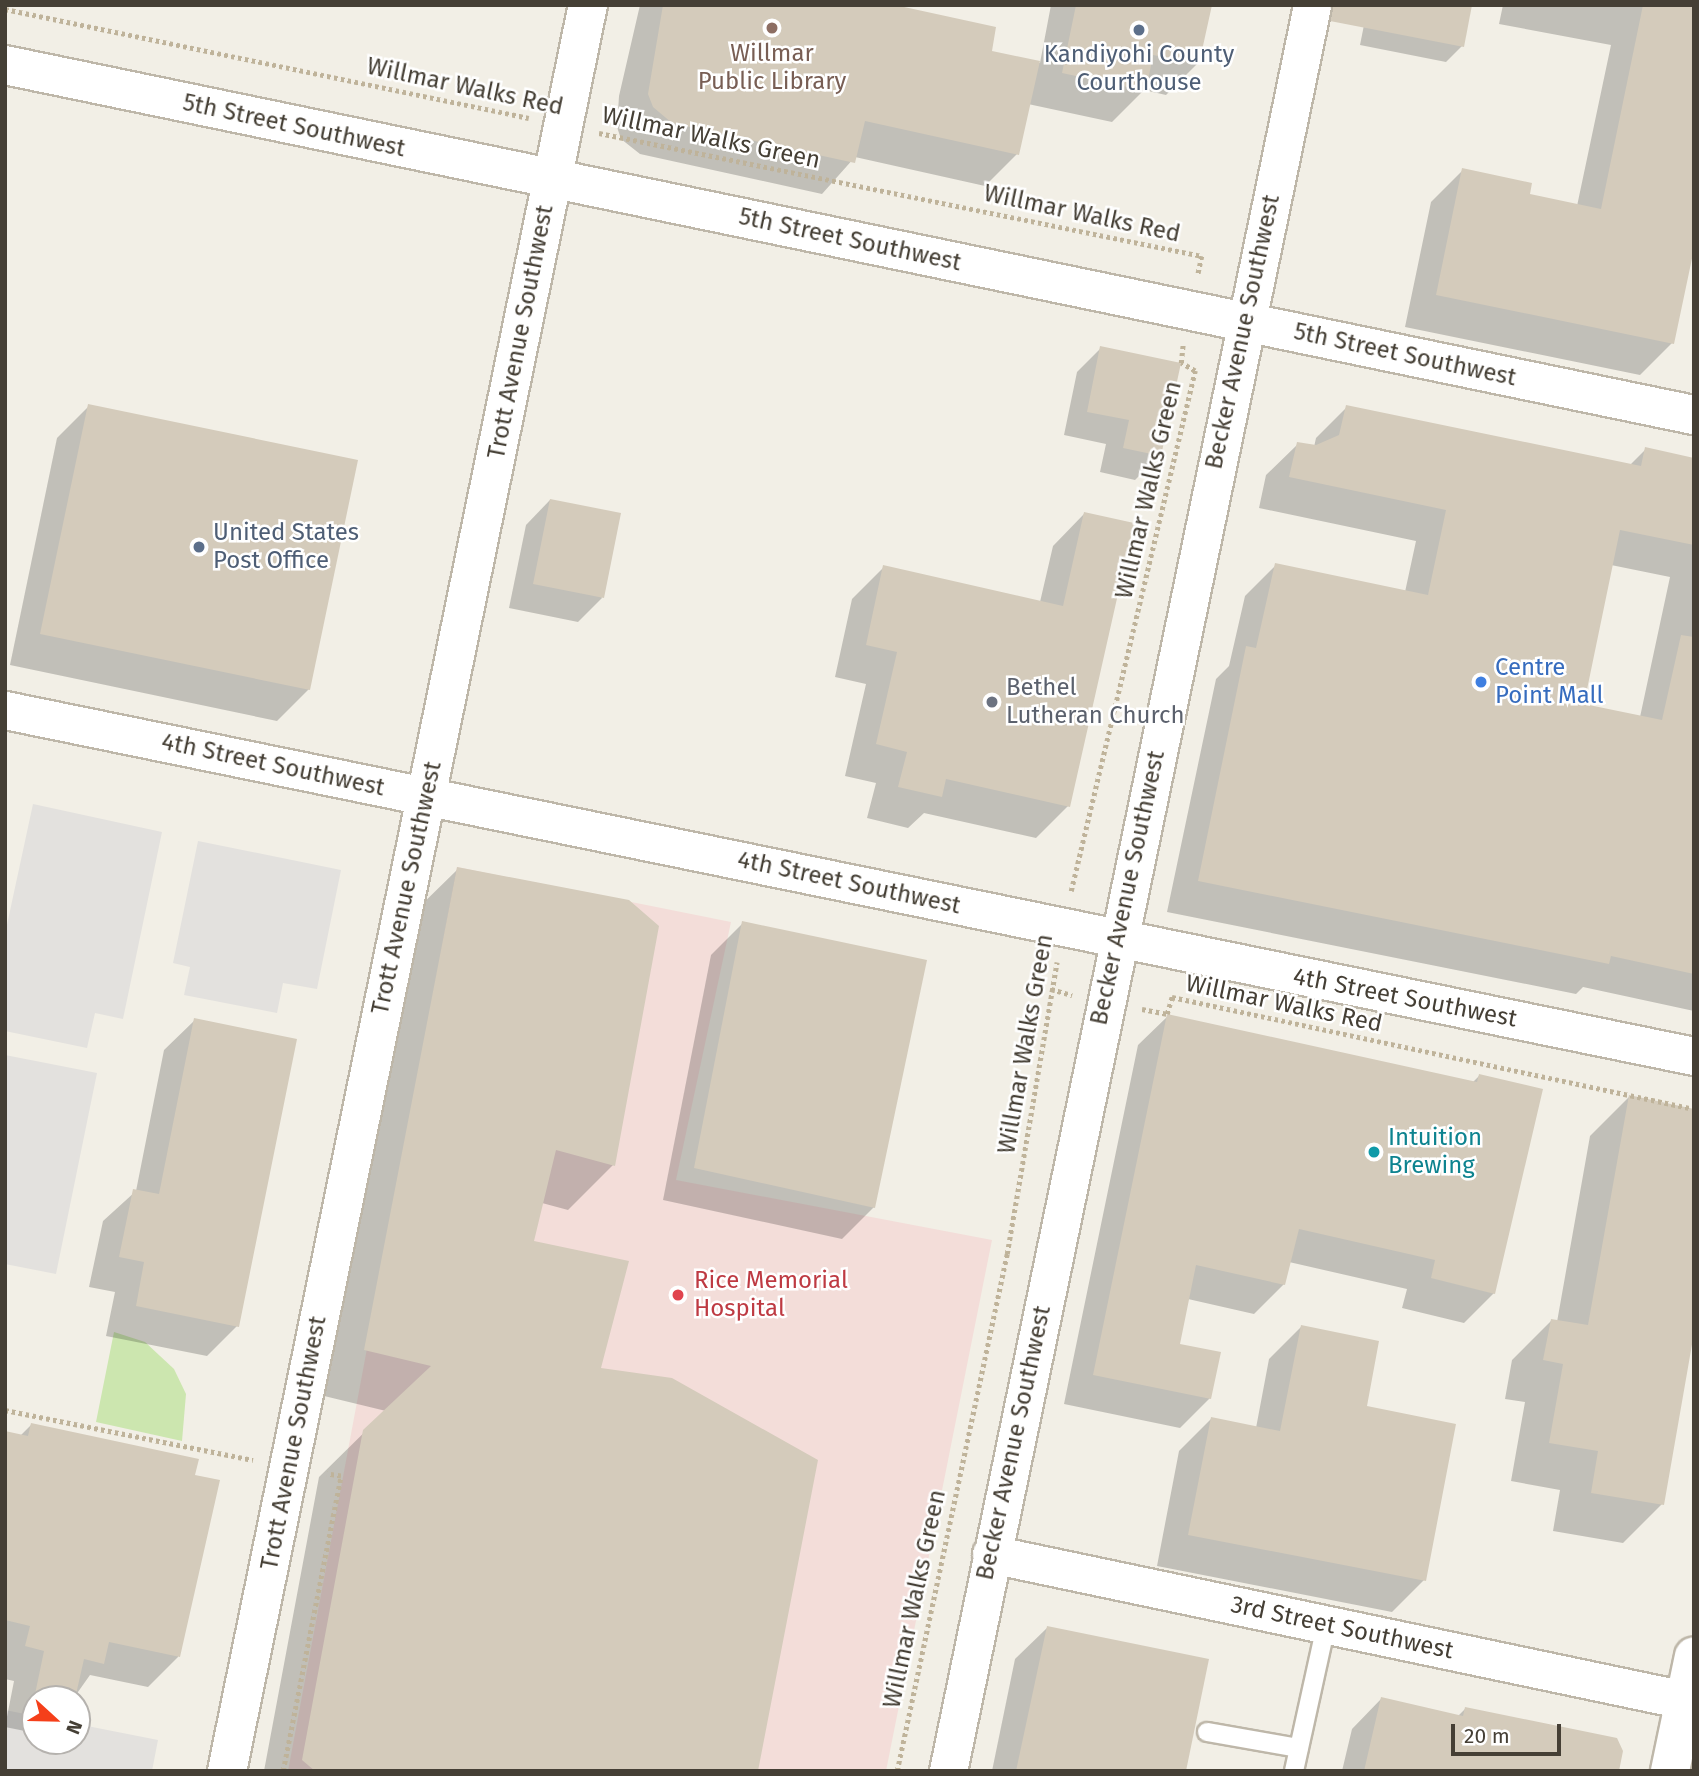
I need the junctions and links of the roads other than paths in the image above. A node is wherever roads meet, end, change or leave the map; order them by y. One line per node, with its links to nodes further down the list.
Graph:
1 (588, 5): 4 (street, Trott Avenue Southwest)
2 (1312, 5): 5 (street, Becker Avenue Southwest)
3 (5, 65): 4 (street, 5th Street Southwest)
4 (552, 179): 5 (street, 5th Street Southwest); 8 (street, Trott Avenue Southwest)
5 (1244, 321): 6 (street, 5th Street Southwest); 9 (street, Becker Avenue Southwest)
6 (1694, 415)
7 (5, 710): 8 (street, 4th Street Southwest)
8 (426, 796): 9 (street, 4th Street Southwest); 17 (street, Trott Avenue Southwest)
9 (1118, 940): 10 (street, 4th Street Southwest); 11 (street, Becker Avenue Southwest)
10 (1694, 1056)
11 (991, 1554): 12 (street, 3rd Street Southwest); 18 (street, Becker Avenue Southwest)
12 (1326, 1625): 14 (street, 3rd Street Southwest); 16 (lane)
13 (1694, 1656): 14 (street)
14 (1689, 1701): 20 (street)
15 (1207, 1732): 16 (lane)
16 (1299, 1748): 19 (lane)
17 (227, 1771)
18 (948, 1771)
19 (1294, 1771)
20 (1670, 1771)

